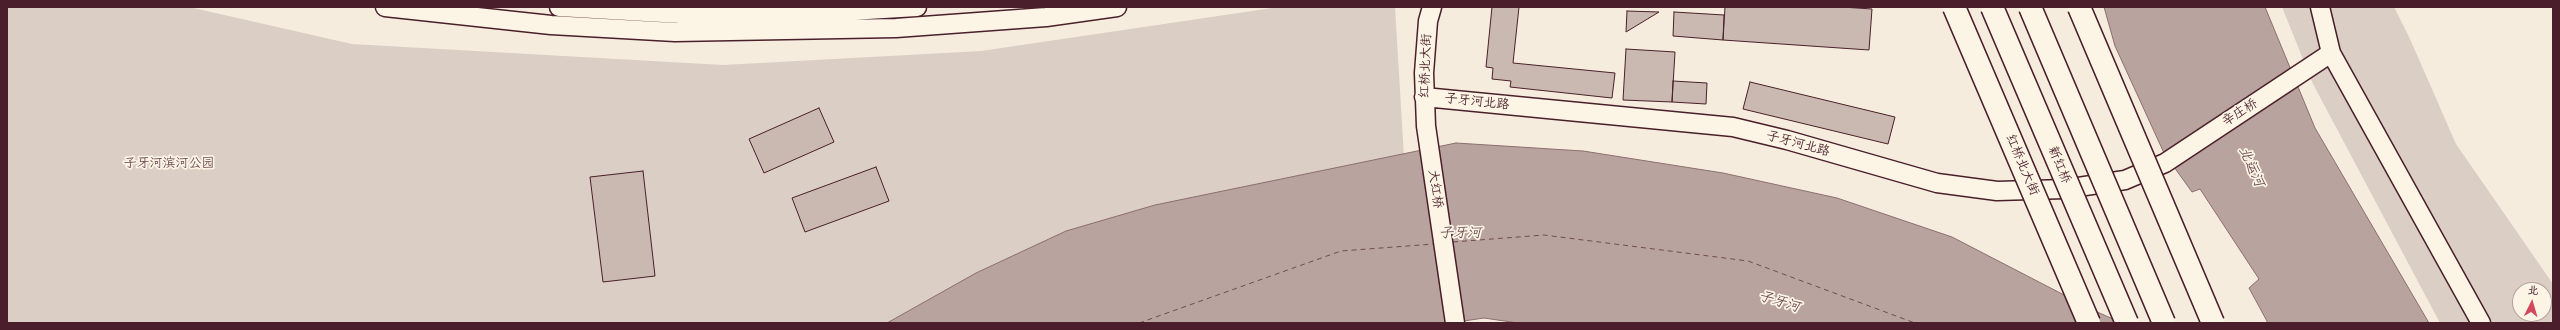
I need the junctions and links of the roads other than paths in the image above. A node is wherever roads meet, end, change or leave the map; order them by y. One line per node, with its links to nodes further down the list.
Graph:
1 (386, 7): 4 (street)
2 (559, 7): 3 (street)
3 (917, 7)
4 (1116, 7)
5 (1432, 7): 12 (street, 红桥北大街)
6 (1954, 7): 16 (main road, 红桥北大街, bridge)
7 (1992, 7): 17 (main road, 新红桥, bridge)
8 (2030, 7): 18 (main road, bridge)
9 (2079, 7): 19 (main road, bridge)
10 (2320, 7): 11 (street)
11 (2331, 53): 14 (street, 辛庄桥); 20 (street)
12 (1424, 97): 13 (street, 红桥北大街); 14 (street, 子牙河北路)
13 (1426, 126): 15 (street, 大红桥)
14 (2165, 163)
15 (1455, 323)
16 (2089, 323)
17 (2127, 323)
18 (2164, 323)
19 (2213, 323)
20 (2481, 323)

